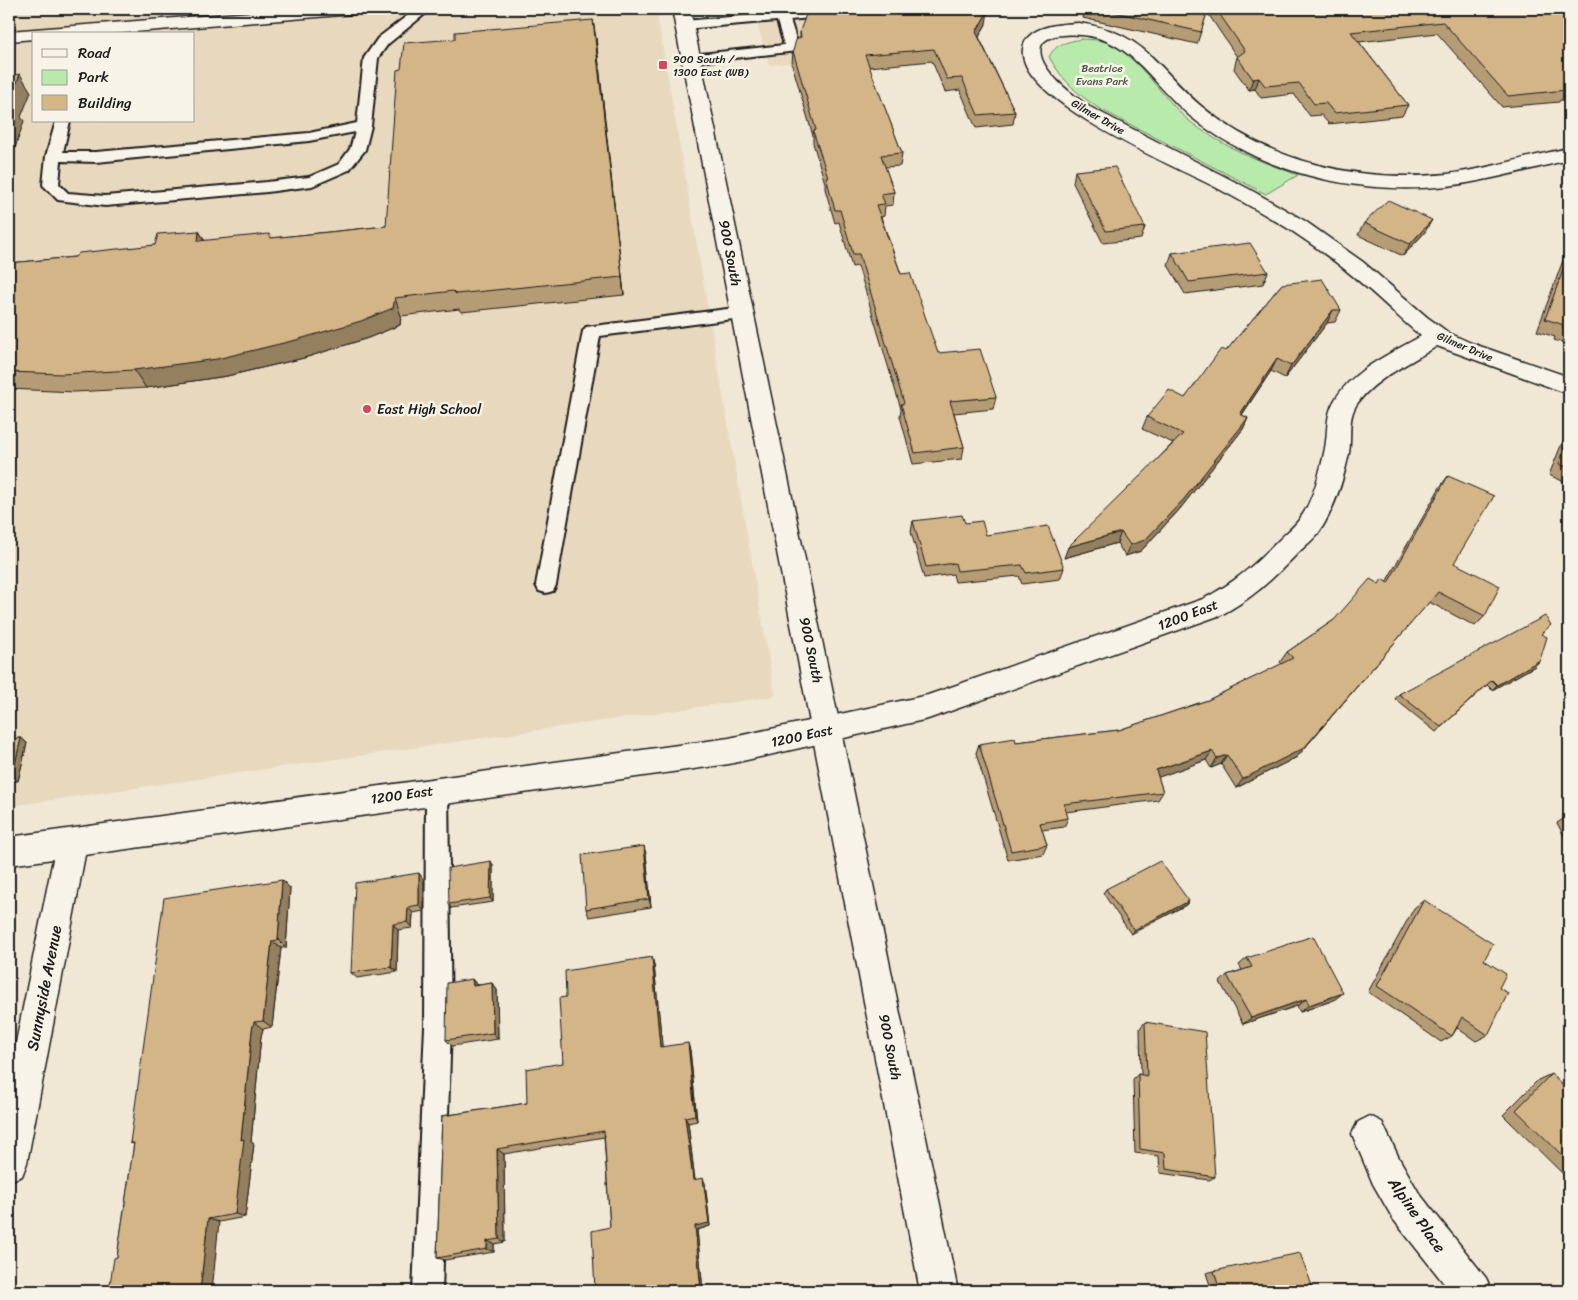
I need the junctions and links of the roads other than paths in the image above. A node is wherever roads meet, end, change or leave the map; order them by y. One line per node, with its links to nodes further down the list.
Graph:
1 (353, 9): 6 (street)
2 (424, 9): 11 (lane)
3 (782, 13): 4 (lane); 5 (lane); 9 (lane)
4 (810, 14)
5 (683, 17): 9 (street, 900 South)
6 (61, 32)
7 (32, 34): 8 (street)
8 (9, 36)
9 (691, 58): 14 (street, 900 South)
10 (63, 122): 13 (lane)
11 (364, 126): 13 (lane); 13 (lane)
12 (1569, 154): 15 (street, Gilmer Drive)
13 (54, 156)
14 (743, 313): 17 (lane); 18 (street, 900 South)
15 (1437, 336): 16 (street, Gilmer Drive); 18 (street, 1200 East)
16 (1569, 386)
17 (546, 585)
18 (828, 730): 19 (street, 1200 East); 25 (street, 900 South)
19 (437, 790): 20 (street, 1200 East); 24 (lane)
20 (72, 842): 21 (street, 1200 East); 23 (street, Sunnyside Avenue)
21 (9, 851)
22 (1370, 1134): 26 (street, Alpine Place)
23 (9, 1163)
24 (427, 1291)
25 (939, 1291)
26 (1473, 1291)

